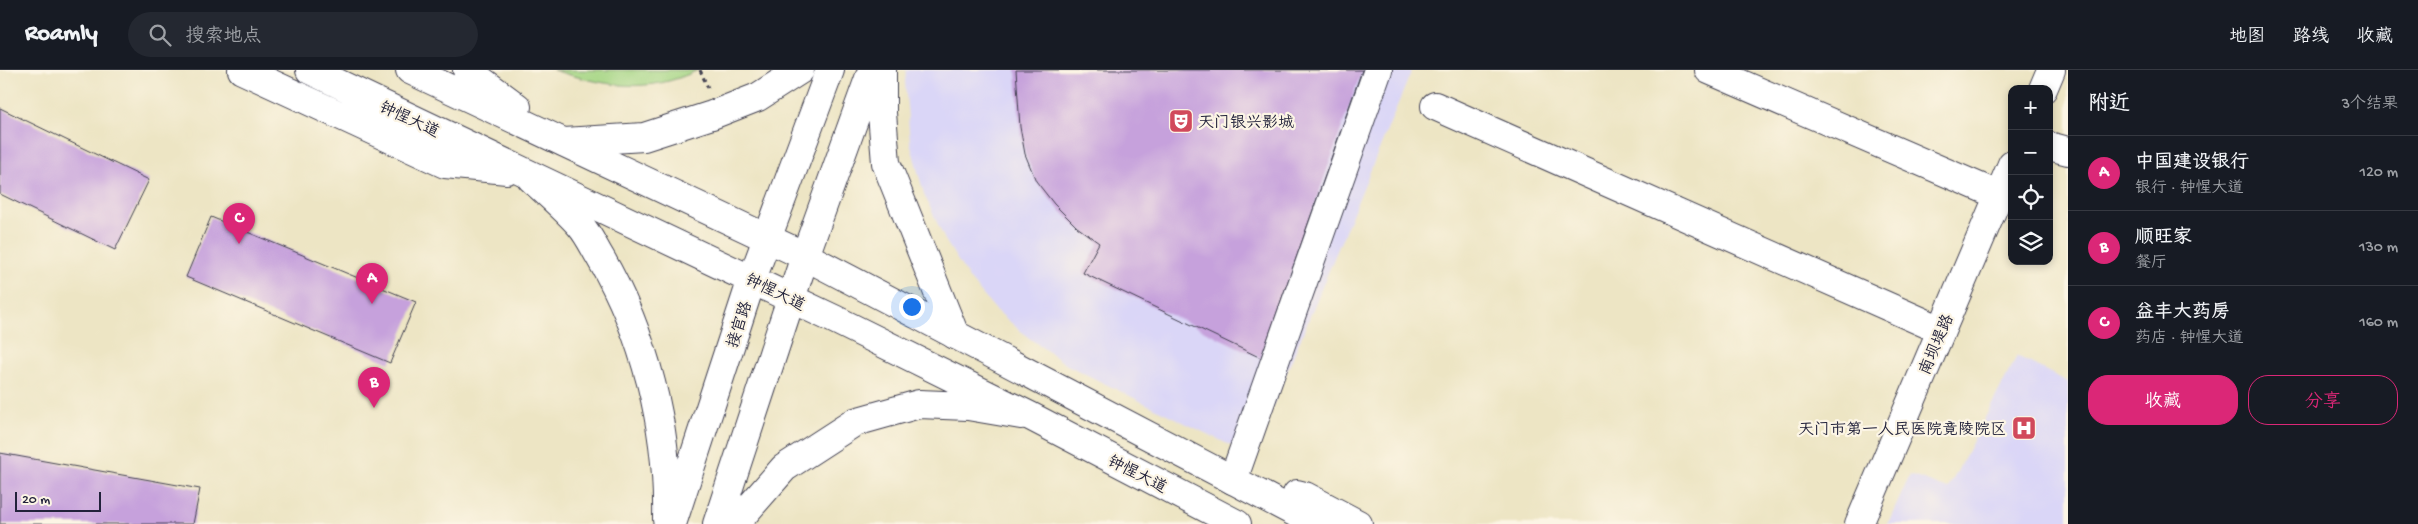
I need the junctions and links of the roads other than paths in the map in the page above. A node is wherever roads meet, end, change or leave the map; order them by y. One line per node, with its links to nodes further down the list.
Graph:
1 (242, 70): 17 (main road)
2 (310, 70): 17 (main road, 钟惺大道)
3 (410, 70): 14 (main road)
4 (467, 70): 14 (main road)
5 (800, 70): 14 (main road)
6 (830, 70): 20 (main road, 接官路)
7 (872, 70): 21 (main road)
8 (882, 70): 25 (main road)
9 (1378, 70): 27 (main road)
10 (1709, 70): 19 (main road)
11 (2051, 70): 12 (main road)
12 (2045, 85)
13 (1435, 106): 24 (main road)
14 (564, 142): 20 (main road)
15 (2053, 147): 16 (main road)
16 (2068, 150)
17 (524, 172): 22 (main road, 钟惺大道); 29 (main road)
18 (2008, 173): 19 (main road, 南坝堤路)
19 (1998, 195): 24 (main road, 南坝堤路)
20 (767, 237): 21 (main road); 22 (main road, 接官路)
21 (806, 256): 23 (main road); 25 (main road)
22 (752, 279): 23 (main road, 钟惺大道); 30 (main road, 接官路)
23 (791, 298): 26 (main road, 钟惺大道); 31 (main road)
24 (1941, 330): 35 (main road, 南坝堤路)
25 (955, 335): 27 (main road)
26 (1030, 416): 28 (main road, 钟惺大道); 32 (main road)
27 (1233, 480): 33 (main road); 34 (main road)
28 (1228, 521)
29 (666, 524)
30 (672, 524)
31 (717, 524)
32 (735, 524)
33 (1318, 524)
34 (1358, 524)
35 (1859, 524)

